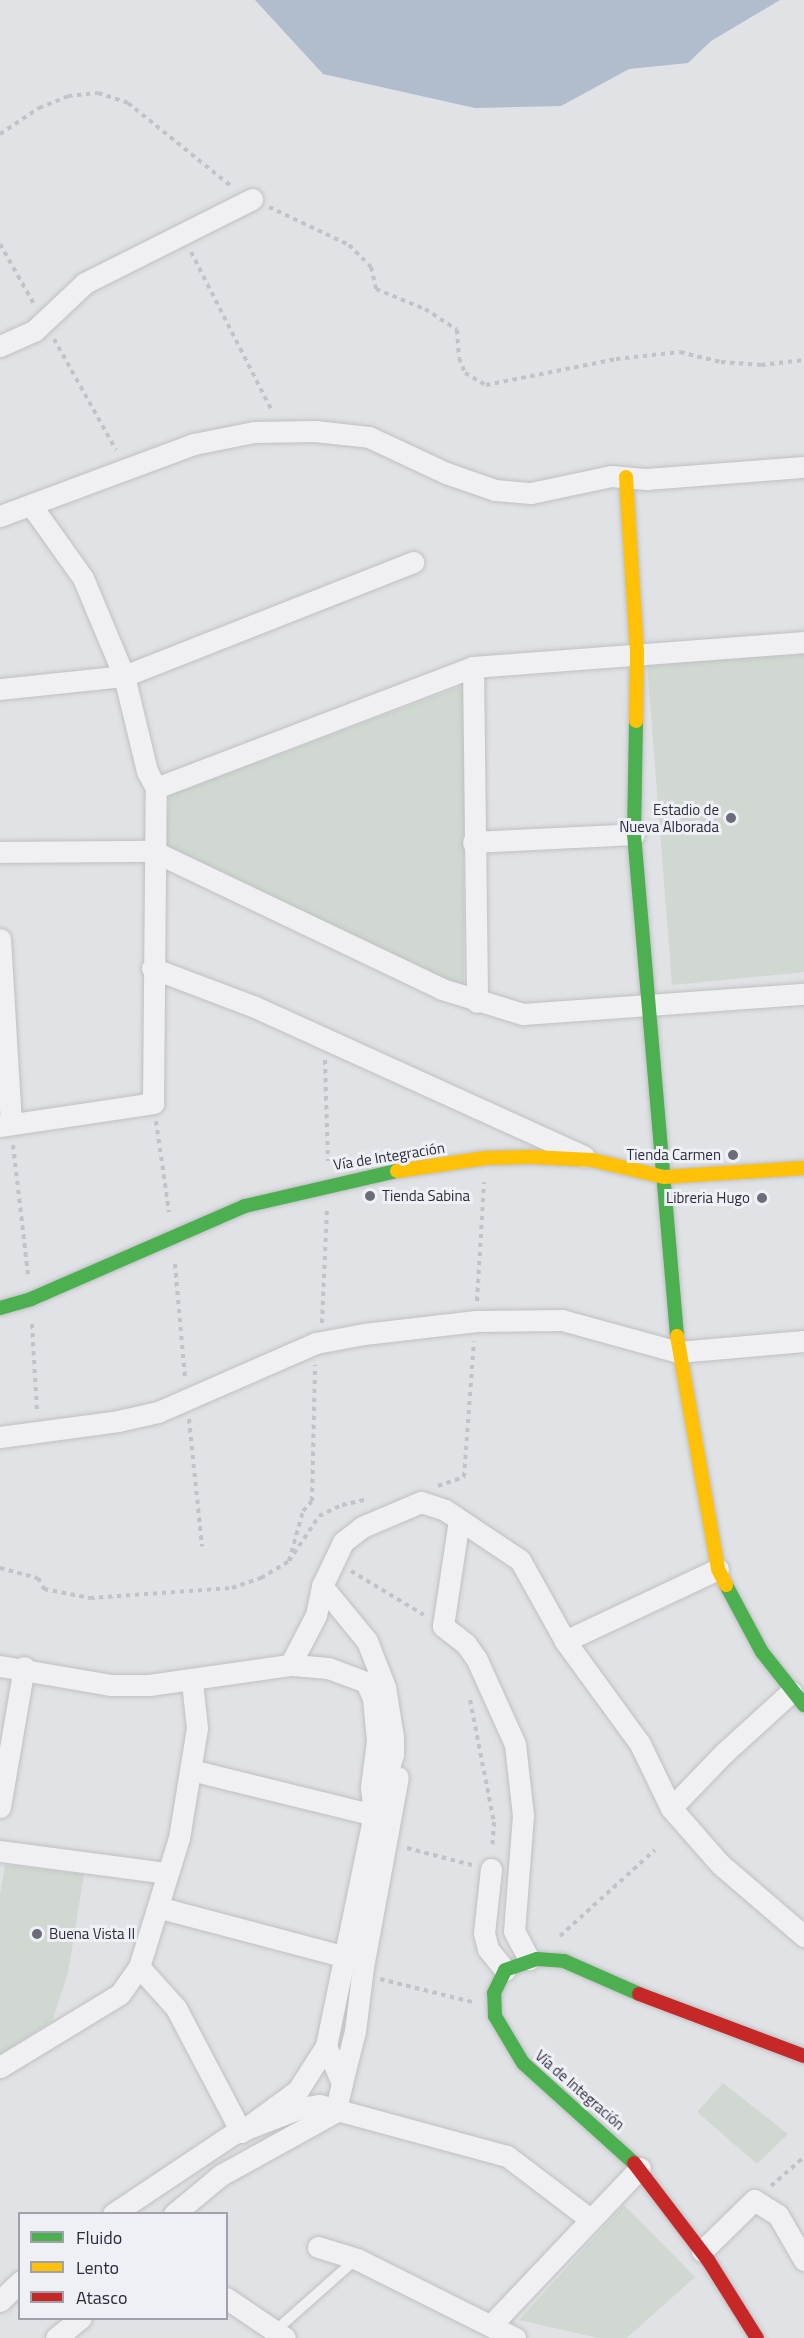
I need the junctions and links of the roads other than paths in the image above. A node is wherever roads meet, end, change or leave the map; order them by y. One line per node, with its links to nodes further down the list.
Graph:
1 (252, 198): 2 (street)
2 (0, 346)
3 (804, 467): 4 (street)
4 (626, 477): 5 (street); 9 (main road)
5 (31, 505): 6 (street); 11 (street)
6 (0, 516)
7 (413, 562): 11 (street)
8 (804, 642): 9 (street)
9 (637, 653): 10 (street); 14 (main road)
10 (473, 667): 13 (street); 15 (street)
11 (124, 676): 12 (street); 13 (street)
12 (0, 689)
13 (156, 788): 16 (street)
14 (634, 834): 15 (street); 22 (main road)
15 (473, 842): 21 (street)
16 (153, 851): 17 (street); 19 (street); 21 (street)
17 (0, 852)
18 (0, 939): 23 (street)
19 (152, 969): 23 (street); 24 (street)
20 (804, 994): 22 (street)
21 (477, 1002): 22 (street)
22 (648, 1007): 26 (main road)
23 (5, 1125)
24 (592, 1160): 26 (main road, Vía de Integración); 27 (main road, Vía de Integración)
25 (804, 1168): 26 (main road, Vía de Integración)
26 (664, 1177): 29 (main road)
27 (0, 1308)
28 (804, 1341): 29 (street)
29 (678, 1352): 30 (street); 32 (main road)
30 (0, 1437)
31 (459, 1520): 33 (street); 34 (street); 51 (street)
32 (718, 1569): 34 (street); 39 (main road)
33 (322, 1586): 36 (street); 40 (street)
34 (565, 1641): 43 (street)
35 (0, 1665): 37 (street)
36 (290, 1665): 38 (street); 44 (street)
37 (24, 1667): 38 (street); 42 (street)
38 (192, 1682): 41 (street)
39 (797, 1699): 43 (street)
40 (393, 1754): 44 (street); 57 (street)
41 (191, 1770): 44 (street); 47 (street)
42 (0, 1807)
43 (671, 1808): 49 (street)
44 (374, 1815): 50 (street)
45 (0, 1851): 47 (street)
46 (491, 1869): 53 (street)
47 (166, 1873): 48 (street)
48 (161, 1908): 50 (street); 52 (street)
49 (804, 1936)
50 (346, 1957): 54 (street)
51 (529, 1959): 53 (main road); 55 (main road)
52 (139, 1967): 56 (street); 59 (street)
53 (505, 1970): 60 (main road, Vía de Integración)
54 (326, 2046): 57 (street); 59 (street)
55 (804, 2056)
56 (0, 2067)
57 (342, 2082): 58 (street)
58 (335, 2112): 59 (street); 61 (street); 63 (street)
59 (241, 2132): 62 (street)
60 (640, 2168): 63 (street); 65 (main road, Vía de Integración)
61 (185, 2209)
62 (116, 2212)
63 (590, 2219): 72 (street)
64 (318, 2247): 66 (street)
65 (702, 2251): 67 (street); 76 (main road, Vía de Integración)
66 (357, 2259): 72 (street); 73 (lane)
67 (804, 2260)
68 (18, 2284): 70 (street)
69 (228, 2299): 73 (street)
70 (0, 2301)
71 (80, 2320): 74 (street)
72 (492, 2324): 75 (street)
73 (280, 2334)
74 (56, 2338)
75 (515, 2338)
76 (758, 2338)

